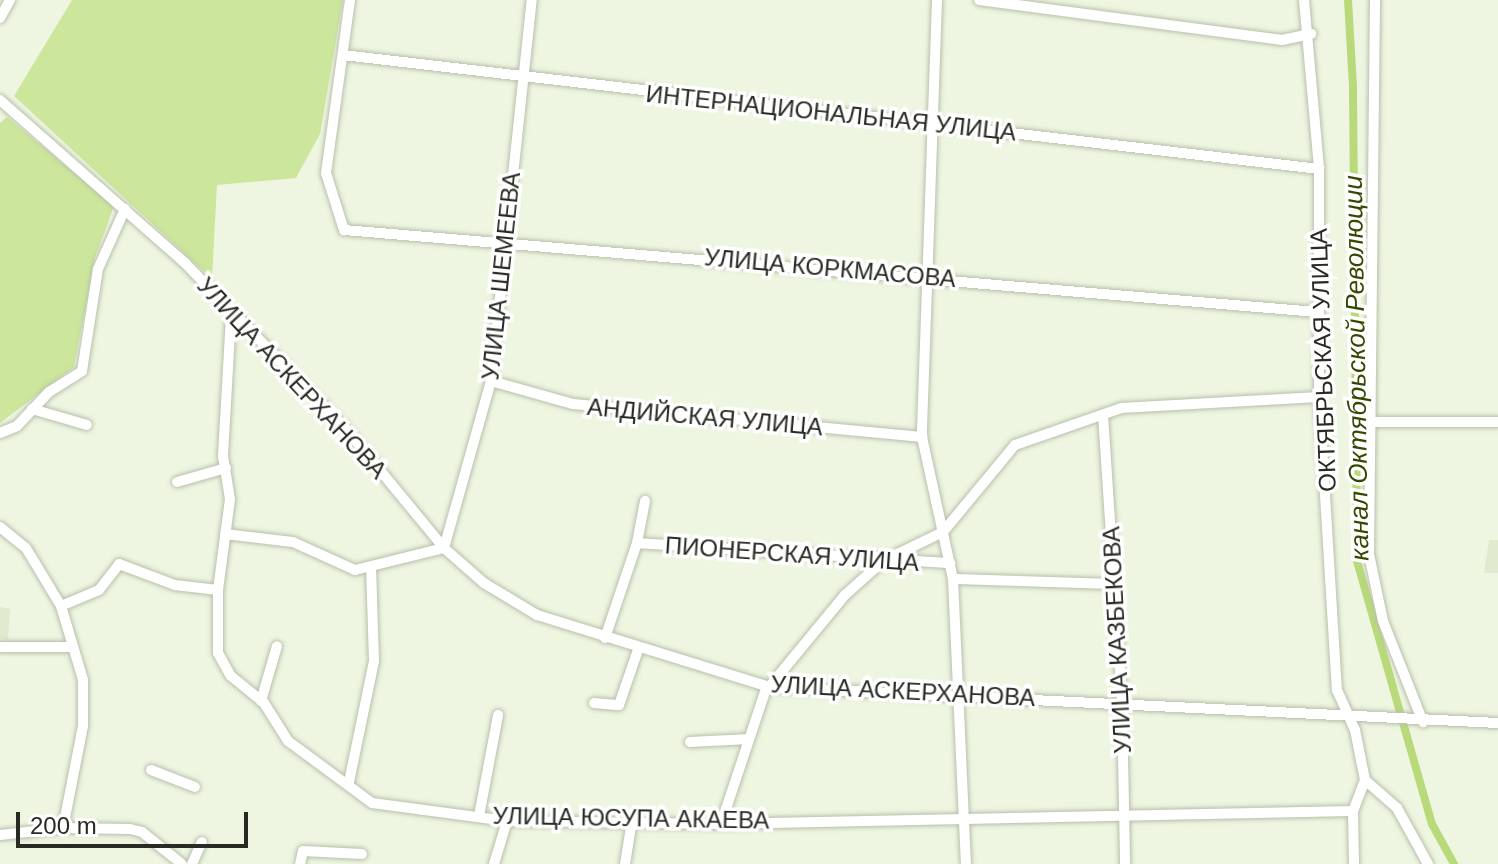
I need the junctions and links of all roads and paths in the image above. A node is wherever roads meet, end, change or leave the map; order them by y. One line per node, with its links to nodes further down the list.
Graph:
1 (10, 0): 8 (street)
2 (350, 0): 10 (street)
3 (532, 0): 11 (street, УЛИЦА ШЕМЕЕВА)
4 (937, 0): 13 (street)
5 (979, 0): 9 (street)
6 (1304, 0): 9 (street, ОКТЯБРЬСКАЯ УЛИЦА)
7 (1375, 0): 24 (street)
8 (0, 18)
9 (1311, 34): 14 (street, ОКТЯБРЬСКАЯ УЛИЦА)
10 (343, 55): 11 (street, ИНТЕРНАЦИОНАЛЬНАЯ УЛИЦА); 16 (street, УЛИЦА КОРКМАСОВА)
11 (523, 79): 13 (street, ИНТЕРНАЦИОНАЛЬНАЯ УЛИЦА); 16 (street, УЛИЦА ШЕМЕЕВА)
12 (1, 104): 15 (street, УЛИЦА АСКЕРХАНОВА)
13 (930, 124): 14 (street, ИНТЕРНАЦИОНАЛЬНАЯ УЛИЦА); 17 (street)
14 (1319, 169): 18 (street, ОКТЯБРЬСКАЯ УЛИЦА)
15 (125, 209): 19 (street, УЛИЦА АСКЕРХАНОВА); 22 (street)
16 (505, 240): 17 (street, УЛИЦА КОРКМАСОВА); 20 (street, УЛИЦА ШЕМЕЕВА)
17 (924, 275): 18 (street, УЛИЦА КОРКМАСОВА); 28 (street)
18 (1316, 312): 21 (street, ОКТЯБРЬСКАЯ УЛИЦА)
19 (231, 316): 29 (street, УЛИЦА ЮСУПА АКАЕВА); 36 (street, УЛИЦА АСКЕРХАНОВА)
20 (491, 381): 28 (street, АНДИЙСКАЯ УЛИЦА); 36 (street, УЛИЦА ШЕМЕЕВА)
21 (1319, 397): 23 (street); 55 (street, ОКТЯБРЬСКАЯ УЛИЦА)
22 (32, 409): 26 (street); 27 (street)
23 (1103, 415): 33 (street); 41 (street, УЛИЦА КАЗБЕКОВА)
24 (1370, 422): 25 (street); 56 (street)
25 (1498, 422)
26 (87, 425)
27 (0, 433)
28 (922, 437): 33 (street)
29 (226, 468): 30 (street); 34 (street, УЛИЦА ЮСУПА АКАЕВА)
30 (177, 482)
31 (645, 501): 35 (street)
32 (0, 527): 43 (street)
33 (943, 532): 37 (street); 38 (street)
34 (225, 534): 39 (street); 42 (street, УЛИЦА ЮСУПА АКАЕВА)
35 (637, 543): 37 (street, ПИОНЕРСКАЯ УЛИЦА); 44 (street, ПИОНЕРСКАЯ УЛИЦА)
36 (444, 548): 39 (street); 44 (street, УЛИЦА АСКЕРХАНОВА)
37 (883, 561): 38 (street, ПИОНЕРСКАЯ УЛИЦА); 49 (street)
38 (950, 563): 40 (street)
39 (371, 567): 62 (street)
40 (953, 579): 41 (street); 50 (street)
41 (1115, 584): 53 (street, УЛИЦА КАЗБЕКОВА)
42 (218, 590): 43 (street); 51 (street, УЛИЦА ЮСУПА АКАЕВА)
43 (61, 606): 47 (street)
44 (605, 638): 48 (street, УЛИЦА АСКЕРХАНОВА)
45 (277, 646): 51 (street)
46 (0, 647): 47 (street)
47 (70, 647): 71 (street)
48 (639, 647): 49 (street, УЛИЦА АСКЕРХАНОВА); 52 (street)
49 (770, 687): 50 (street, УЛИЦА АСКЕРХАНОВА); 58 (street)
50 (960, 693): 53 (street, УЛИЦА АСКЕРХАНОВА); 67 (street)
51 (261, 701): 62 (street, УЛИЦА ЮСУПА АКАЕВА)
52 (594, 703)
53 (1122, 703): 55 (street, УЛИЦА АСКЕРХАНОВА); 65 (street, УЛИЦА КАЗБЕКОВА)
54 (498, 715): 66 (street)
55 (1348, 719): 56 (street, УЛИЦА АСКЕРХАНОВА); 61 (street, ОКТЯБРЬСКАЯ УЛИЦА)
56 (1418, 722): 57 (street, УЛИЦА АСКЕРХАНОВА)
57 (1498, 723)
58 (749, 739): 59 (street); 70 (street)
59 (690, 742)
60 (151, 770): 63 (street)
61 (1365, 780): 64 (street); 83 (street)
62 (349, 782): 66 (street, УЛИЦА ЮСУПА АКАЕВА)
63 (195, 787)
64 (1353, 811): 65 (street, УЛИЦА ЮСУПА АКАЕВА); 82 (street)
65 (1124, 814): 67 (street, УЛИЦА ЮСУПА АКАЕВА); 81 (street, УЛИЦА КАЗБЕКОВА)
66 (479, 816): 68 (street, УЛИЦА ЮСУПА АКАЕВА)
67 (962, 817): 70 (street, УЛИЦА ЮСУПА АКАЕВА); 80 (street)
68 (507, 821): 69 (street, УЛИЦА ЮСУПА АКАЕВА); 78 (street)
69 (632, 821): 70 (street, УЛИЦА ЮСУПА АКАЕВА); 79 (street)
70 (721, 824)
71 (63, 828): 72 (street); 75 (street)
72 (0, 835)
73 (202, 842): 76 (street)
74 (362, 854): 77 (street)
75 (182, 864)
76 (192, 864)
77 (300, 864)
78 (494, 864)
79 (625, 864)
80 (966, 864)
81 (1125, 864)
82 (1354, 864)
83 (1428, 864)

